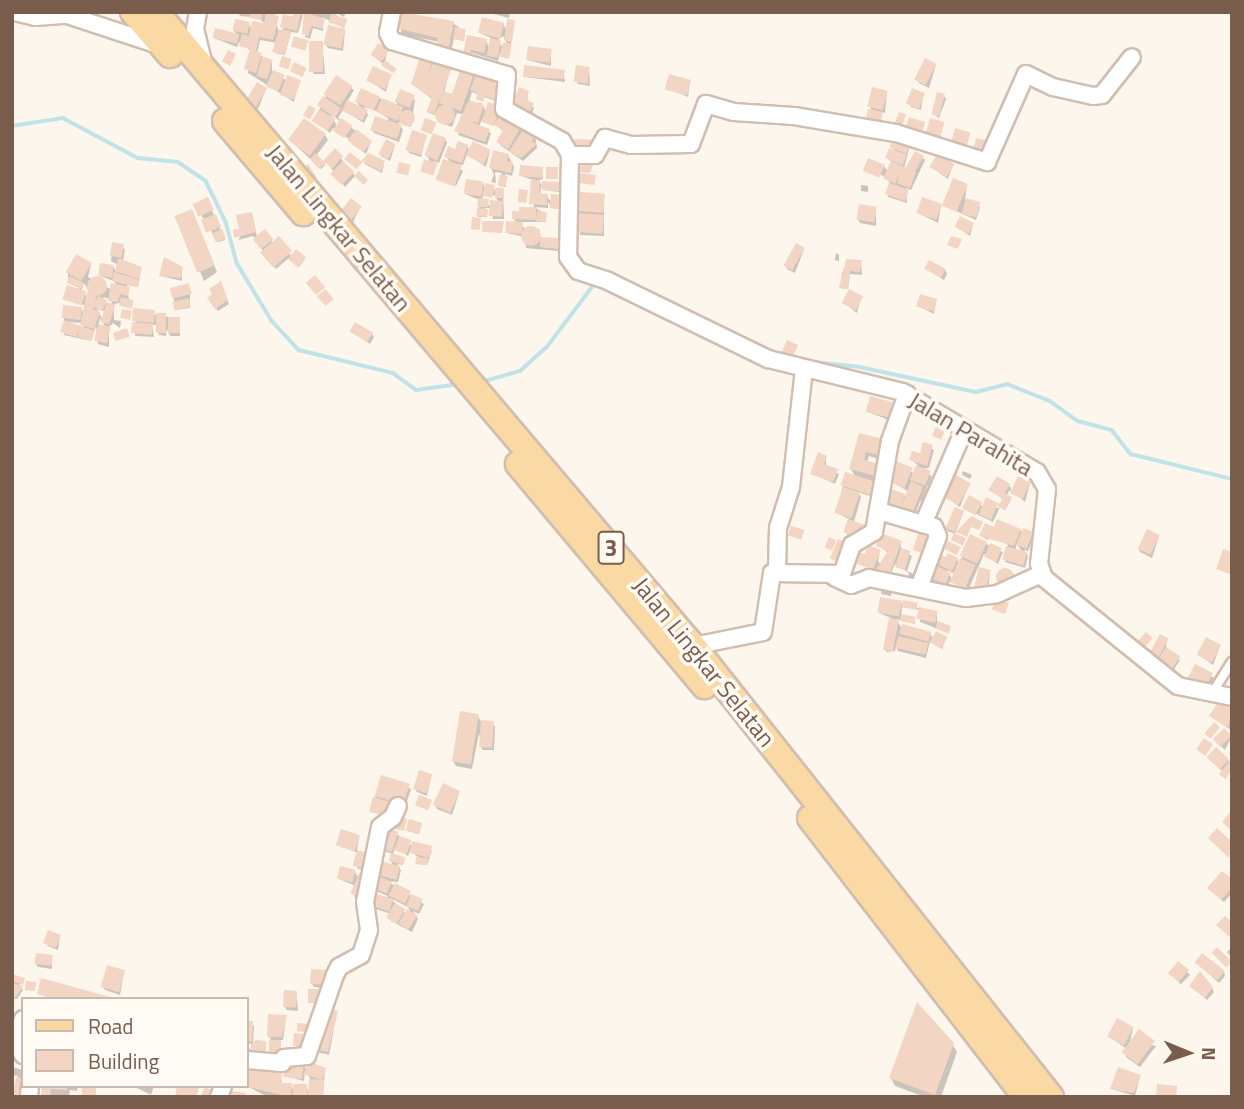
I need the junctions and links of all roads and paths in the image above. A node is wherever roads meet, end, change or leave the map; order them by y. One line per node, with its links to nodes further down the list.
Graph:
1 (14, 12): 6 (street)
2 (133, 12): 7 (main road, Jalan Lingkar Selatan / 3)
3 (156, 12): 9 (main road, Jalan Lingkar Selatan / 3)
4 (198, 12): 9 (street)
5 (392, 12): 10 (street)
6 (67, 13): 7 (street)
7 (162, 46): 20 (main road, Jalan Lingkar Selatan / 3)
8 (1132, 57): 10 (street)
9 (208, 74): 20 (main road, Jalan Lingkar Selatan / 3)
10 (570, 155): 11 (street, Jalan Parahita)
11 (804, 369): 12 (street, Jalan Parahita); 16 (street)
12 (907, 394): 13 (street, Jalan Parahita); 14 (street)
13 (964, 430): 15 (street); 17 (street, Jalan Parahita)
14 (879, 510): 15 (street); 18 (street)
15 (923, 524): 19 (street)
16 (777, 571): 18 (street); 20 (street)
17 (1041, 574): 19 (street); 23 (street)
18 (834, 577): 19 (street)
19 (919, 588)
20 (686, 652): 28 (main road, Jalan Lingkar Selatan / 3); 29 (main road, Jalan Lingkar Selatan / 3)
21 (1232, 662): 23 (lane)
22 (1232, 681): 23 (street)
23 (1222, 696)
24 (398, 806): 27 (street)
25 (21, 1024): 26 (street)
26 (21, 1051)
27 (248, 1060)
28 (1026, 1097)
29 (1051, 1097)

